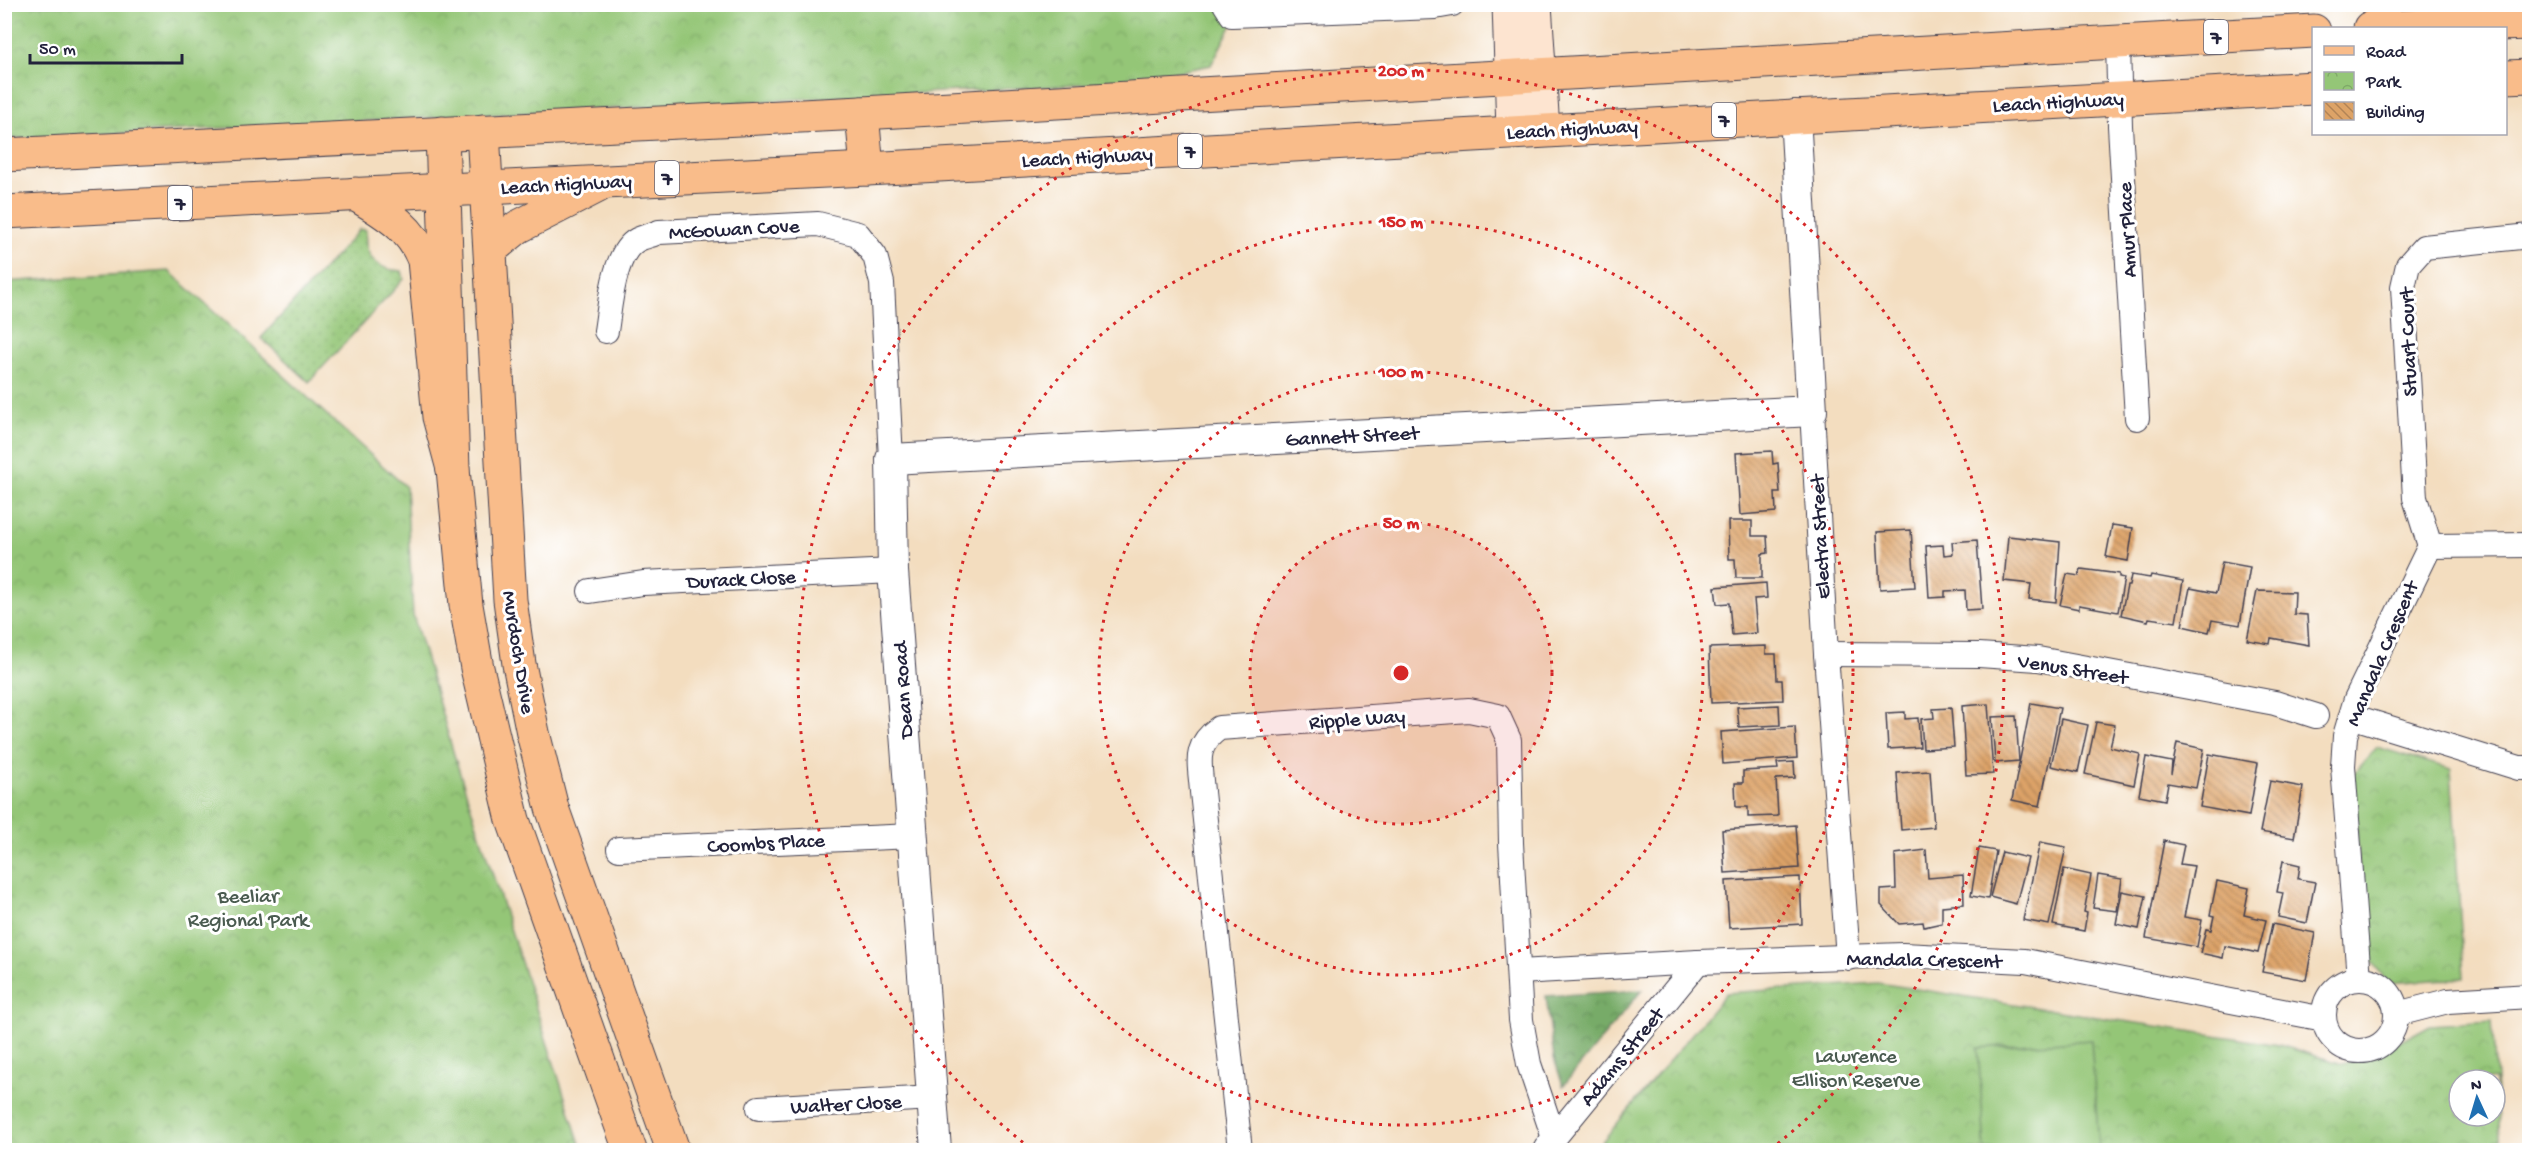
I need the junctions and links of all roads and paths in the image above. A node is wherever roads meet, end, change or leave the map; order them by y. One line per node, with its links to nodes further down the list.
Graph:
1 (1509, 4): 9 (main road)
2 (1535, 4): 9 (main road)
3 (1444, 6): 4 (street)
4 (1229, 10)
5 (2529, 23): 6 (main road)
6 (2402, 27)
7 (2312, 32): 8 (main road, 7)
8 (2118, 42): 9 (main road, 7); 13 (street, Amur Place)
9 (1525, 76): 14 (main road, 7); 16 (main road)
10 (2529, 76): 11 (main road)
11 (2507, 77)
12 (2312, 88): 13 (main road, Leach Highway / 7)
13 (2119, 98): 15 (main road, Leach Highway / 7); 31 (street, Amur Place)
14 (862, 113): 17 (main road, 7); 20 (main road)
15 (1795, 115): 16 (main road, Leach Highway / 7); 30 (street, Electra Street)
16 (1528, 130): 20 (main road, Leach Highway / 7)
17 (483, 131): 18 (main road, 7); 22 (main road, Murdoch Drive)
18 (442, 133): 19 (main road, 7); 23 (main road, Murdoch Drive)
19 (4, 155)
20 (867, 169): 21 (main road, Leach Highway / 7)
21 (607, 181): 22 (main road, Leach Highway / 7); 28 (main road)
22 (487, 187): 23 (main road, Leach Highway / 7); 28 (main road, Murdoch Drive)
23 (445, 189): 24 (main road, Leach Highway / 7); 33 (main road, Murdoch Drive)
24 (355, 194): 25 (main road, Leach Highway / 7); 33 (main road)
25 (4, 212)
26 (858, 234): 29 (street, McGowan Cove); 32 (street, Dean Road)
27 (2529, 236): 34 (street, Stuart Court)
28 (491, 249): 55 (main road, Murdoch Drive)
29 (606, 331)
30 (1812, 411): 32 (street, Gannett Street); 38 (street, Electra Street)
31 (2137, 418)
32 (891, 459): 36 (street, Dean Road)
33 (453, 469): 54 (main road, Murdoch Drive)
34 (2430, 546): 35 (street); 40 (street, Mandala Crescent)
35 (2529, 546)
36 (893, 571): 37 (street, Durack Close); 42 (street, Dean Road)
37 (590, 591)
38 (1826, 654): 39 (street, Venus Street); 44 (street, Electra Street)
39 (2316, 716)
40 (2351, 716): 41 (street); 47 (street, Mandala Crescent)
41 (2529, 768)
42 (913, 836): 43 (street, Coombs Place); 51 (street, Dean Road)
43 (619, 849)
44 (1848, 958): 45 (street, Mandala Crescent); 50 (street, Mandala Crescent)
45 (1698, 962): 46 (street, Mandala Crescent); 53 (street, Adams Street)
46 (1519, 972): 53 (street, Ripple Way); 57 (street, Ripple Way)
47 (2359, 979): 49 (street); 50 (street)
48 (2529, 996): 49 (street)
49 (2397, 1014): 50 (street)
50 (2325, 1019)
51 (933, 1098): 52 (street, Walter Close); 56 (street, Dean Road)
52 (759, 1108)
53 (1549, 1144)
54 (630, 1150)
55 (673, 1150)
56 (936, 1150)
57 (1240, 1150)

